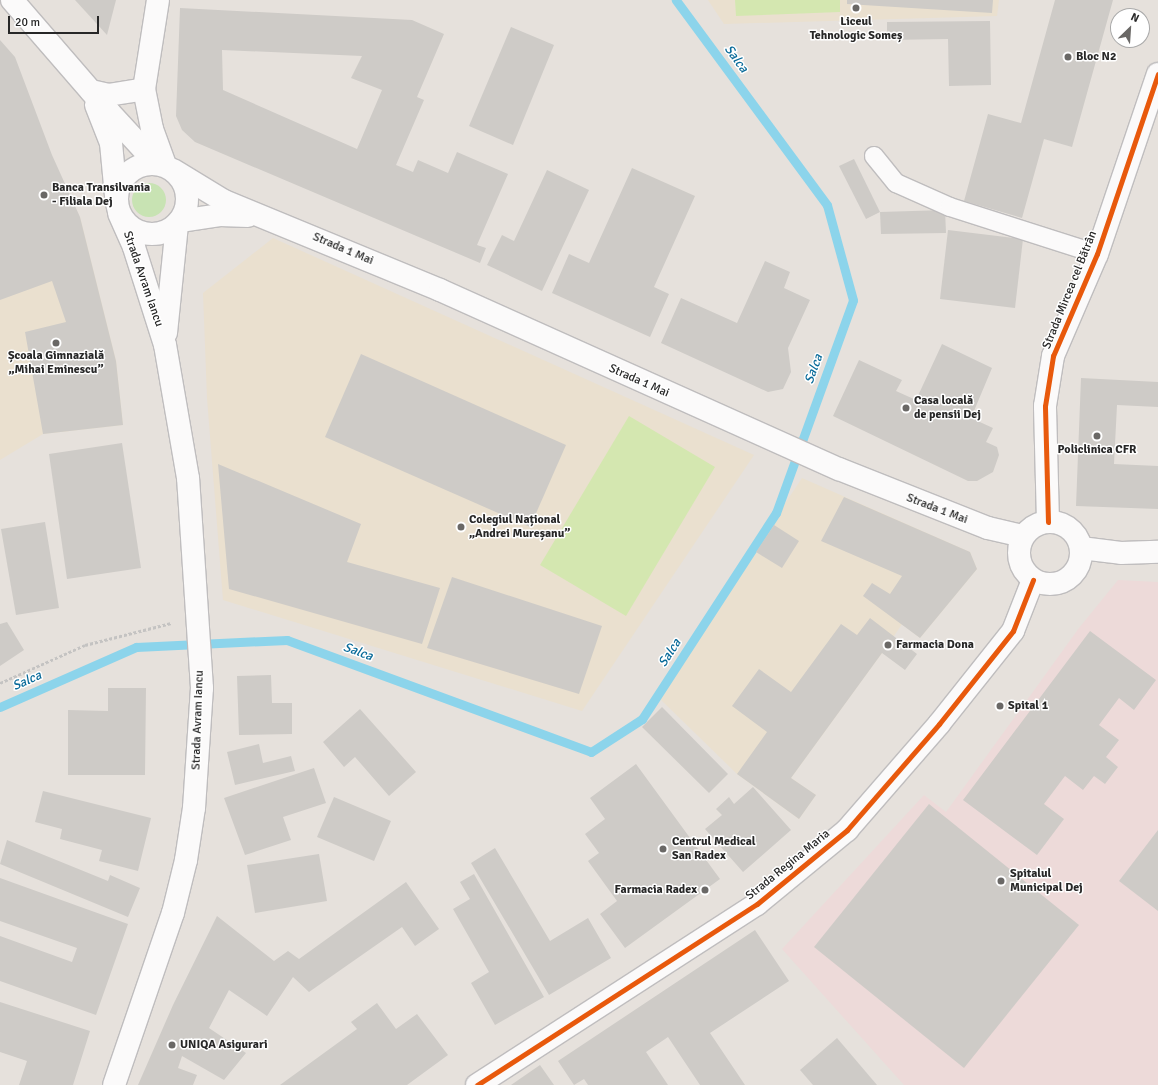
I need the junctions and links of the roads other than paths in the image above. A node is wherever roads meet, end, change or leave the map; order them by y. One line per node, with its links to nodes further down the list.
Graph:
1 (12, 0): 5 (main road, Strada 1 Mai)
2 (158, 0): 4 (main road)
3 (1158, 74): 11 (main road, Strada Mircea cel Bătrân)
4 (144, 89): 5 (main road); 7 (main road)
5 (91, 91): 7 (main road, Strada 1 Mai); 8 (main road, Strada 1 Mai)
6 (874, 156): 11 (lane)
7 (165, 166): 8 (main road); 9 (main road, Strada 1 Mai); 10 (main road, Strada 1 Mai)
8 (118, 207): 10 (main road, Strada 1 Mai); 12 (main road, Strada Avram Iancu)
9 (259, 216): 10 (main road, Strada 1 Mai); 14 (main road, Strada 1 Mai)
10 (178, 222): 12 (main road, Strada Avram Iancu)
11 (1097, 254): 13 (main road, Strada Mircea cel Bătrân)
12 (165, 345): 19 (main road, Strada Avram Iancu)
13 (1048, 522): 14 (main road); 15 (main road)
14 (1023, 536): 17 (main road)
15 (1081, 548): 16 (main road); 17 (main road)
16 (1158, 552)
17 (1033, 580): 18 (main road, Strada Regina Maria)
18 (485, 1083)
19 (114, 1085)

